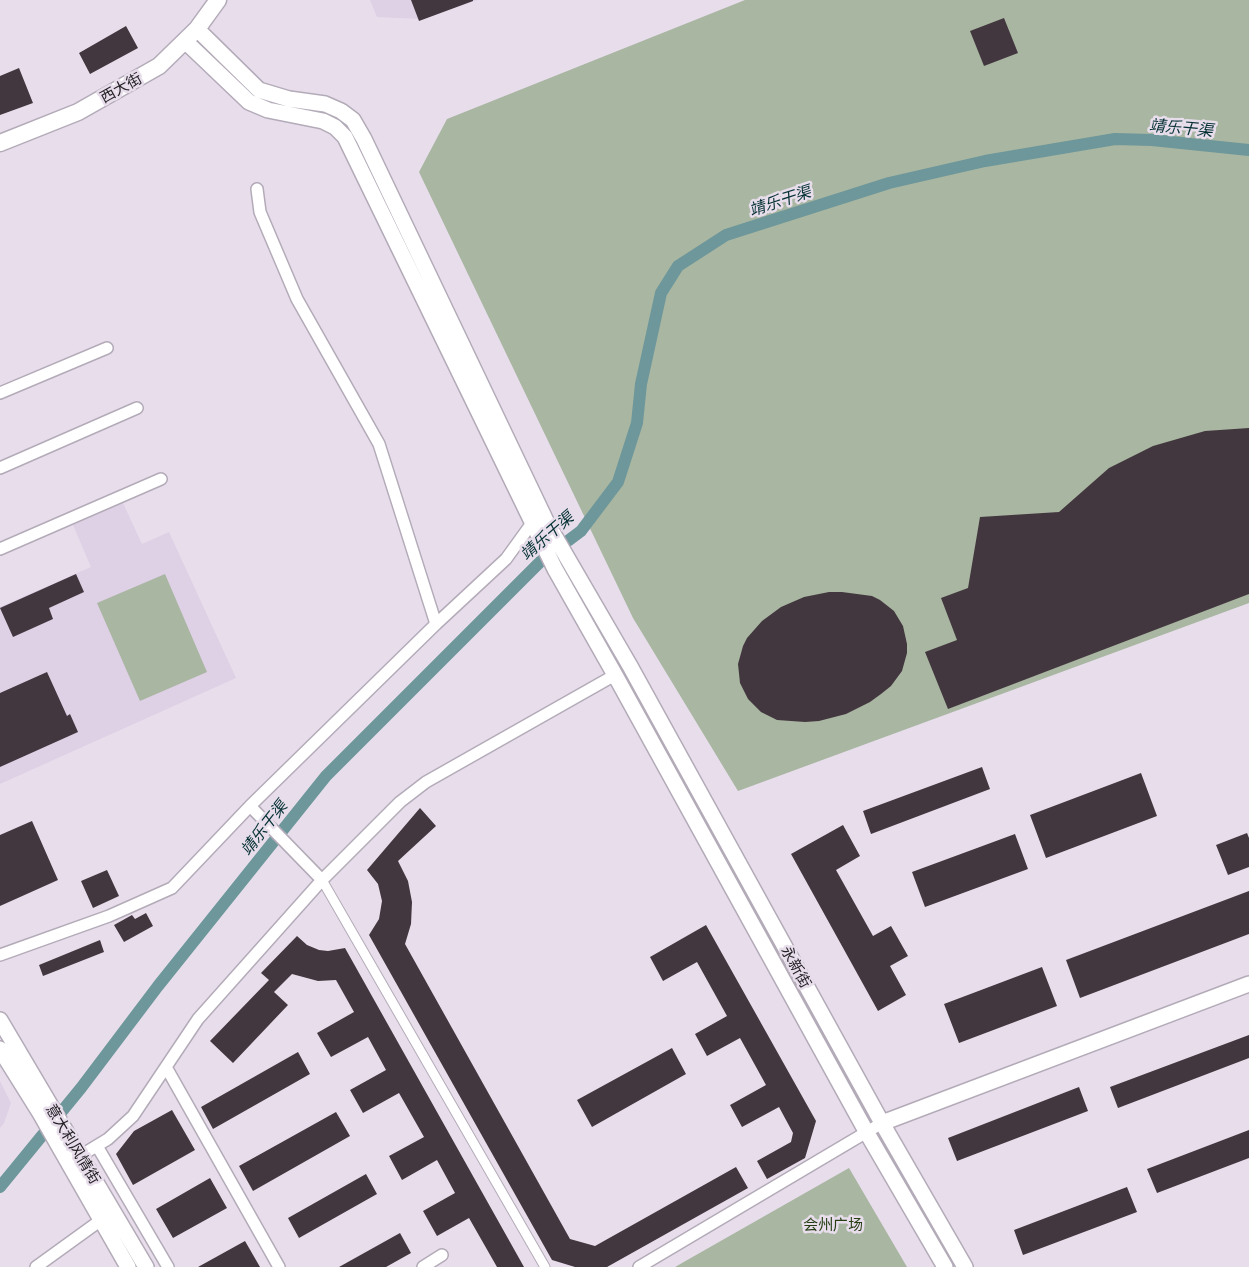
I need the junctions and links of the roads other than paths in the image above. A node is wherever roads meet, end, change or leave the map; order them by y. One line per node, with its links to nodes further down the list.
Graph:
1 (213, 2): 2 (main road, 西大街)
2 (197, 29): 3 (main road, 西大街); 11 (street)
3 (185, 41): 4 (main road, 西大街); 11 (street)
4 (0, 143)
5 (257, 190): 13 (street)
6 (107, 348): 7 (street)
7 (0, 393)
8 (137, 408): 9 (street)
9 (0, 468)
10 (160, 479): 12 (street)
11 (538, 526): 13 (street); 14 (street, 永新街); 15 (street, 永新街)
12 (0, 549)
13 (436, 624): 16 (street)
14 (630, 666): 15 (street); 24 (street, 永新街)
15 (615, 675): 17 (street); 25 (street, 永新街)
16 (250, 806): 17 (street); 18 (street)
17 (322, 880): 22 (street); 36 (street)
18 (0, 955)
19 (1249, 984): 24 (street)
20 (0, 1020): 23 (street, 意大利风情街)
21 (0, 1049): 23 (street, 意大利风情街)
22 (166, 1067): 26 (street); 34 (street)
23 (44, 1108): 27 (street, 意大利风情街)
24 (882, 1123): 25 (street); 39 (street, 永新街)
25 (867, 1133): 37 (street); 38 (street, 永新街)
26 (97, 1146): 27 (street); 33 (street)
27 (74, 1159): 28 (street, 意大利风情街); 32 (street, 意大利风情街)
28 (101, 1220): 30 (street); 31 (street, 意大利风情街)
29 (442, 1255): 35 (street)
30 (36, 1267)
31 (128, 1267)
32 (146, 1267)
33 (168, 1267)
34 (279, 1267)
35 (423, 1267)
36 (545, 1267)
37 (639, 1267)
38 (945, 1267)
39 (965, 1267)

